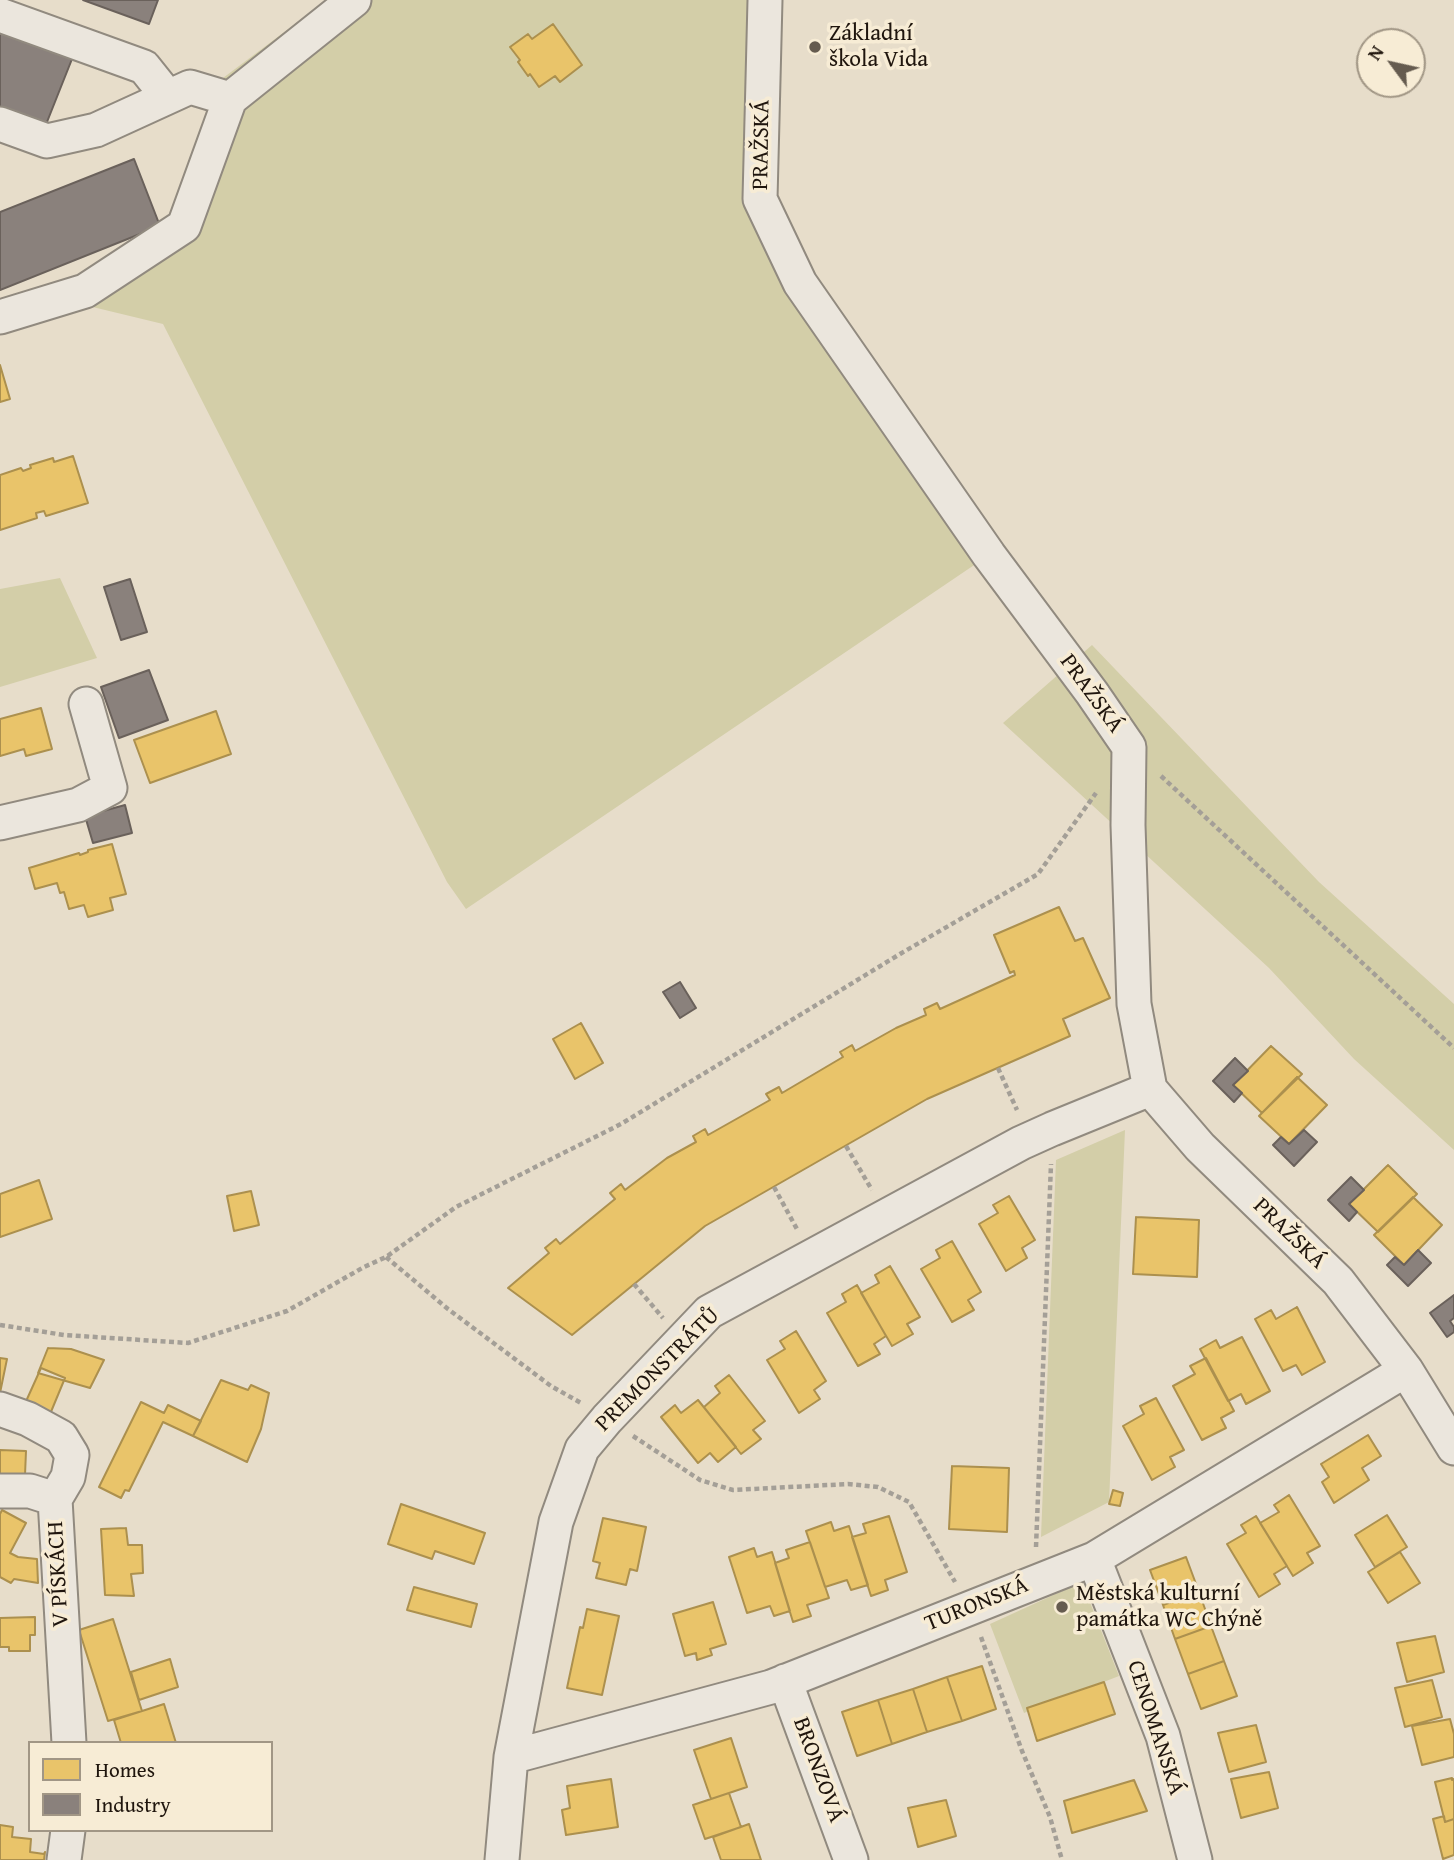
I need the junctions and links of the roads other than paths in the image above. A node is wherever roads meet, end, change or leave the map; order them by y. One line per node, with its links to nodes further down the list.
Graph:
1 (354, 0): 5 (street)
2 (765, 0): 10 (street, PRAŽSKÁ)
3 (0, 15): 4 (street)
4 (168, 97): 5 (street); 6 (street)
5 (230, 99): 7 (street)
6 (0, 124)
7 (0, 317)
8 (86, 704): 9 (street)
9 (0, 823)
10 (1150, 1089): 11 (street, PRAŽSKÁ); 19 (street, PREMONSTRÁTŮ)
11 (1406, 1370): 13 (street, PRAŽSKÁ); 16 (street, TURONSKÁ)
12 (0, 1409): 15 (street, V PÍSKÁCH)
13 (1454, 1448)
14 (0, 1491): 15 (street)
15 (55, 1499): 18 (street, V PÍSKÁCH)
16 (1094, 1559): 17 (street, TURONSKÁ); 24 (street, CENOMANSKÁ)
17 (785, 1681): 19 (street, TURONSKÁ); 23 (street, BRONZOVÁ)
18 (69, 1741)
19 (511, 1757): 22 (street, PREMONSTRÁTŮ)
20 (68, 1832): 21 (street)
21 (64, 1860)
22 (502, 1860)
23 (851, 1860)
24 (1195, 1860)

